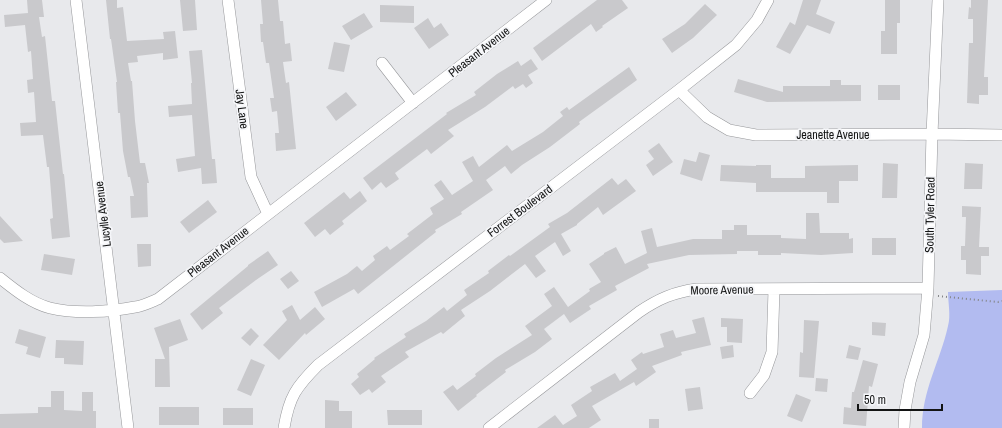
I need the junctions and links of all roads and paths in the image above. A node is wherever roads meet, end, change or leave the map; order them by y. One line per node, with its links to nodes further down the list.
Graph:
1 (76, 0): 16 (street, Lucylle Avenue)
2 (228, 0): 11 (street, Jay Lane)
3 (546, 0): 8 (street, Pleasant Avenue)
4 (768, 0): 7 (street, Forrest Boulevard)
5 (938, 0): 9 (street, South Tyler Road)
6 (382, 63): 8 (street)
7 (678, 90): 9 (street, Jeanette Avenue); 19 (street, Forrest Boulevard)
8 (413, 103): 11 (street, Pleasant Avenue)
9 (932, 134): 10 (street, Jeanette Avenue); 14 (street, South Tyler Road)
10 (1002, 135)
11 (268, 214): 16 (street, Pleasant Avenue)
12 (0, 278): 16 (street, Pleasant Avenue)
13 (774, 290): 14 (street, Moore Avenue); 17 (street); 20 (street, Moore Avenue)
14 (928, 291): 15 (path); 21 (street, South Tyler Road)
15 (1002, 300)
16 (114, 310): 18 (street, Lucylle Avenue)
17 (750, 393)
18 (128, 428)
19 (284, 428)
20 (489, 428)
21 (904, 428)

